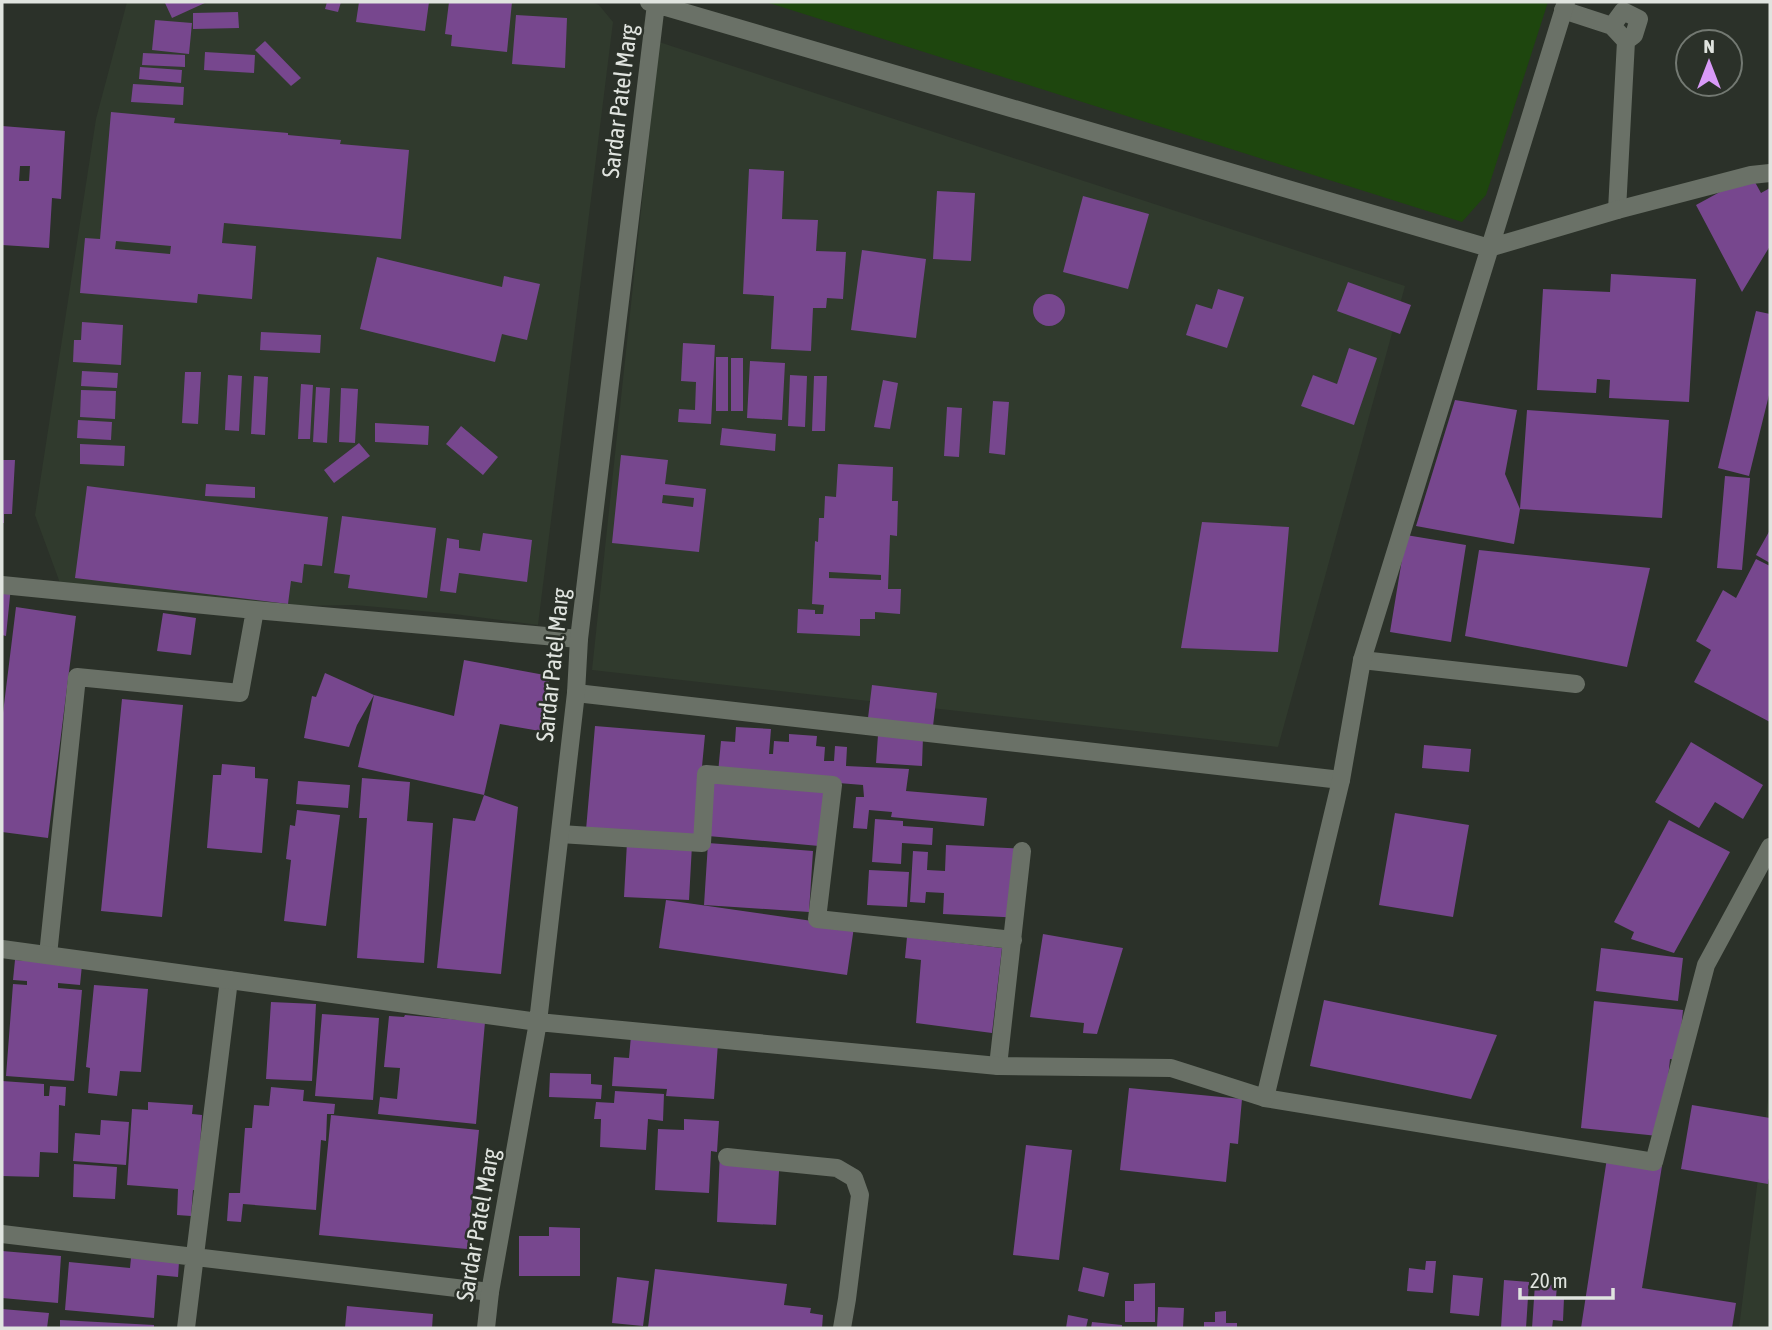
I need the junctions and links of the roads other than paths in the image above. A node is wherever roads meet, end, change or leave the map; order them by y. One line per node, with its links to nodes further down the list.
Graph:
1 (652, 3): 8 (street); 11 (street, Sardar Patel Marg)
2 (1564, 6): 4 (street); 8 (street)
3 (1624, 6): 4 (street); 5 (street)
4 (1612, 26): 5 (street)
5 (1626, 41): 7 (street)
6 (1770, 173): 7 (street)
7 (1617, 210): 8 (street)
8 (1489, 248): 12 (street)
9 (2, 585): 10 (street)
10 (255, 610): 11 (street); 21 (street)
11 (579, 639): 14 (street, Sardar Patel Marg)
12 (1362, 660): 13 (street); 15 (street)
13 (1576, 684)
14 (576, 693): 15 (street); 16 (street, Sardar Patel Marg)
15 (1341, 780): 25 (street)
16 (560, 834): 19 (street); 23 (street, Sardar Patel Marg)
17 (1770, 847): 25 (street)
18 (1023, 851): 19 (street)
19 (1013, 940): 24 (street)
20 (2, 949): 21 (street)
21 (48, 955): 22 (street)
22 (229, 980): 23 (street); 28 (street)
23 (538, 1022): 24 (street); 29 (street, Sardar Patel Marg)
24 (998, 1066): 25 (street)
25 (1265, 1098)
26 (726, 1157): 32 (street)
27 (2, 1234): 28 (street)
28 (195, 1256): 29 (street); 30 (street)
29 (490, 1292): 31 (street, Sardar Patel Marg)
30 (186, 1328)
31 (486, 1328)
32 (842, 1328)

